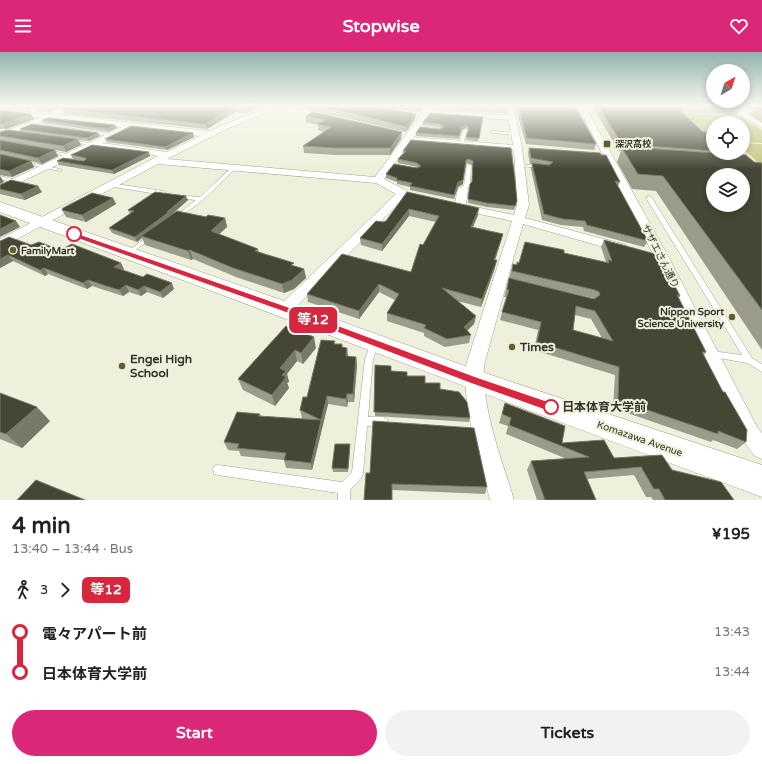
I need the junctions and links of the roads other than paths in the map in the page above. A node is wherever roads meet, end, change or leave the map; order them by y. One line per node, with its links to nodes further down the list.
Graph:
1 (23, 127): 14 (street)
2 (53, 127): 10 (lane)
3 (128, 127): 17 (street)
4 (139, 127): 18 (street)
5 (227, 127): 18 (street)
6 (414, 127): 22 (street)
7 (437, 127): 11 (lane)
8 (514, 127): 19 (street)
9 (590, 127): 29 (street, サザエさん通り)
10 (69, 129): 17 (lane); 20 (lane)
11 (440, 129)
12 (465, 130): 25 (lane)
13 (0, 131): 14 (lane)
14 (10, 132): 16 (lane); 21 (street)
15 (493, 132): 19 (lane)
16 (25, 134)
17 (111, 134): 24 (street)
18 (210, 134): 28 (street)
19 (516, 134): 26 (street)
20 (54, 135)
21 (0, 136)
22 (406, 137): 25 (street); 41 (street)
23 (62, 140): 24 (lane)
24 (91, 144): 28 (street); 31 (street)
25 (461, 144): 26 (street)
26 (522, 148): 35 (street)
27 (38, 150): 31 (lane)
28 (168, 154): 33 (street)
29 (602, 155): 30 (street); 63 (street, サザエさん通り)
30 (622, 156)
31 (67, 158): 36 (street)
32 (15, 160): 36 (lane)
33 (156, 161): 39 (street); 44 (street)
34 (469, 164): 46 (lane)
35 (520, 165): 37 (lane); 54 (street)
36 (44, 167): 38 (lane); 42 (street)
37 (548, 168)
38 (60, 170)
39 (233, 170): 41 (street); 50 (lane)
40 (0, 177): 42 (lane)
41 (378, 180): 47 (street)
42 (14, 182): 43 (lane); 45 (street)
43 (25, 185)
44 (110, 185): 50 (lane); 55 (street)
45 (0, 189)
46 (463, 189): 53 (street)
47 (403, 193): 48 (street); 61 (street)
48 (418, 197)
49 (649, 198): 64 (lane)
50 (201, 199): 56 (lane)
51 (446, 204): 53 (street)
52 (0, 207): 55 (main road, Komazawa Avenue)
53 (460, 207): 54 (street)
54 (519, 221): 59 (street); 66 (street)
55 (41, 222): 58 (street); 60 (main road, Komazawa Avenue)
56 (170, 222)
57 (158, 231): 60 (lane)
58 (0, 244)
59 (629, 250)
60 (127, 254): 61 (main road, Komazawa Avenue)
61 (285, 309): 62 (main road, Komazawa Avenue)
62 (374, 342): 66 (main road, Komazawa Avenue); 67 (lane)
63 (710, 354): 64 (lane); 69 (street, サザエさん通り)
64 (749, 360): 65 (lane)
65 (762, 368)
66 (474, 380): 71 (main road, Komazawa Avenue); 74 (street)
67 (363, 421): 68 (lane); 72 (lane)
68 (393, 423)
69 (762, 449)
70 (218, 470): 72 (lane)
71 (762, 481)
72 (344, 488): 73 (lane)
73 (344, 500)
74 (502, 500)

